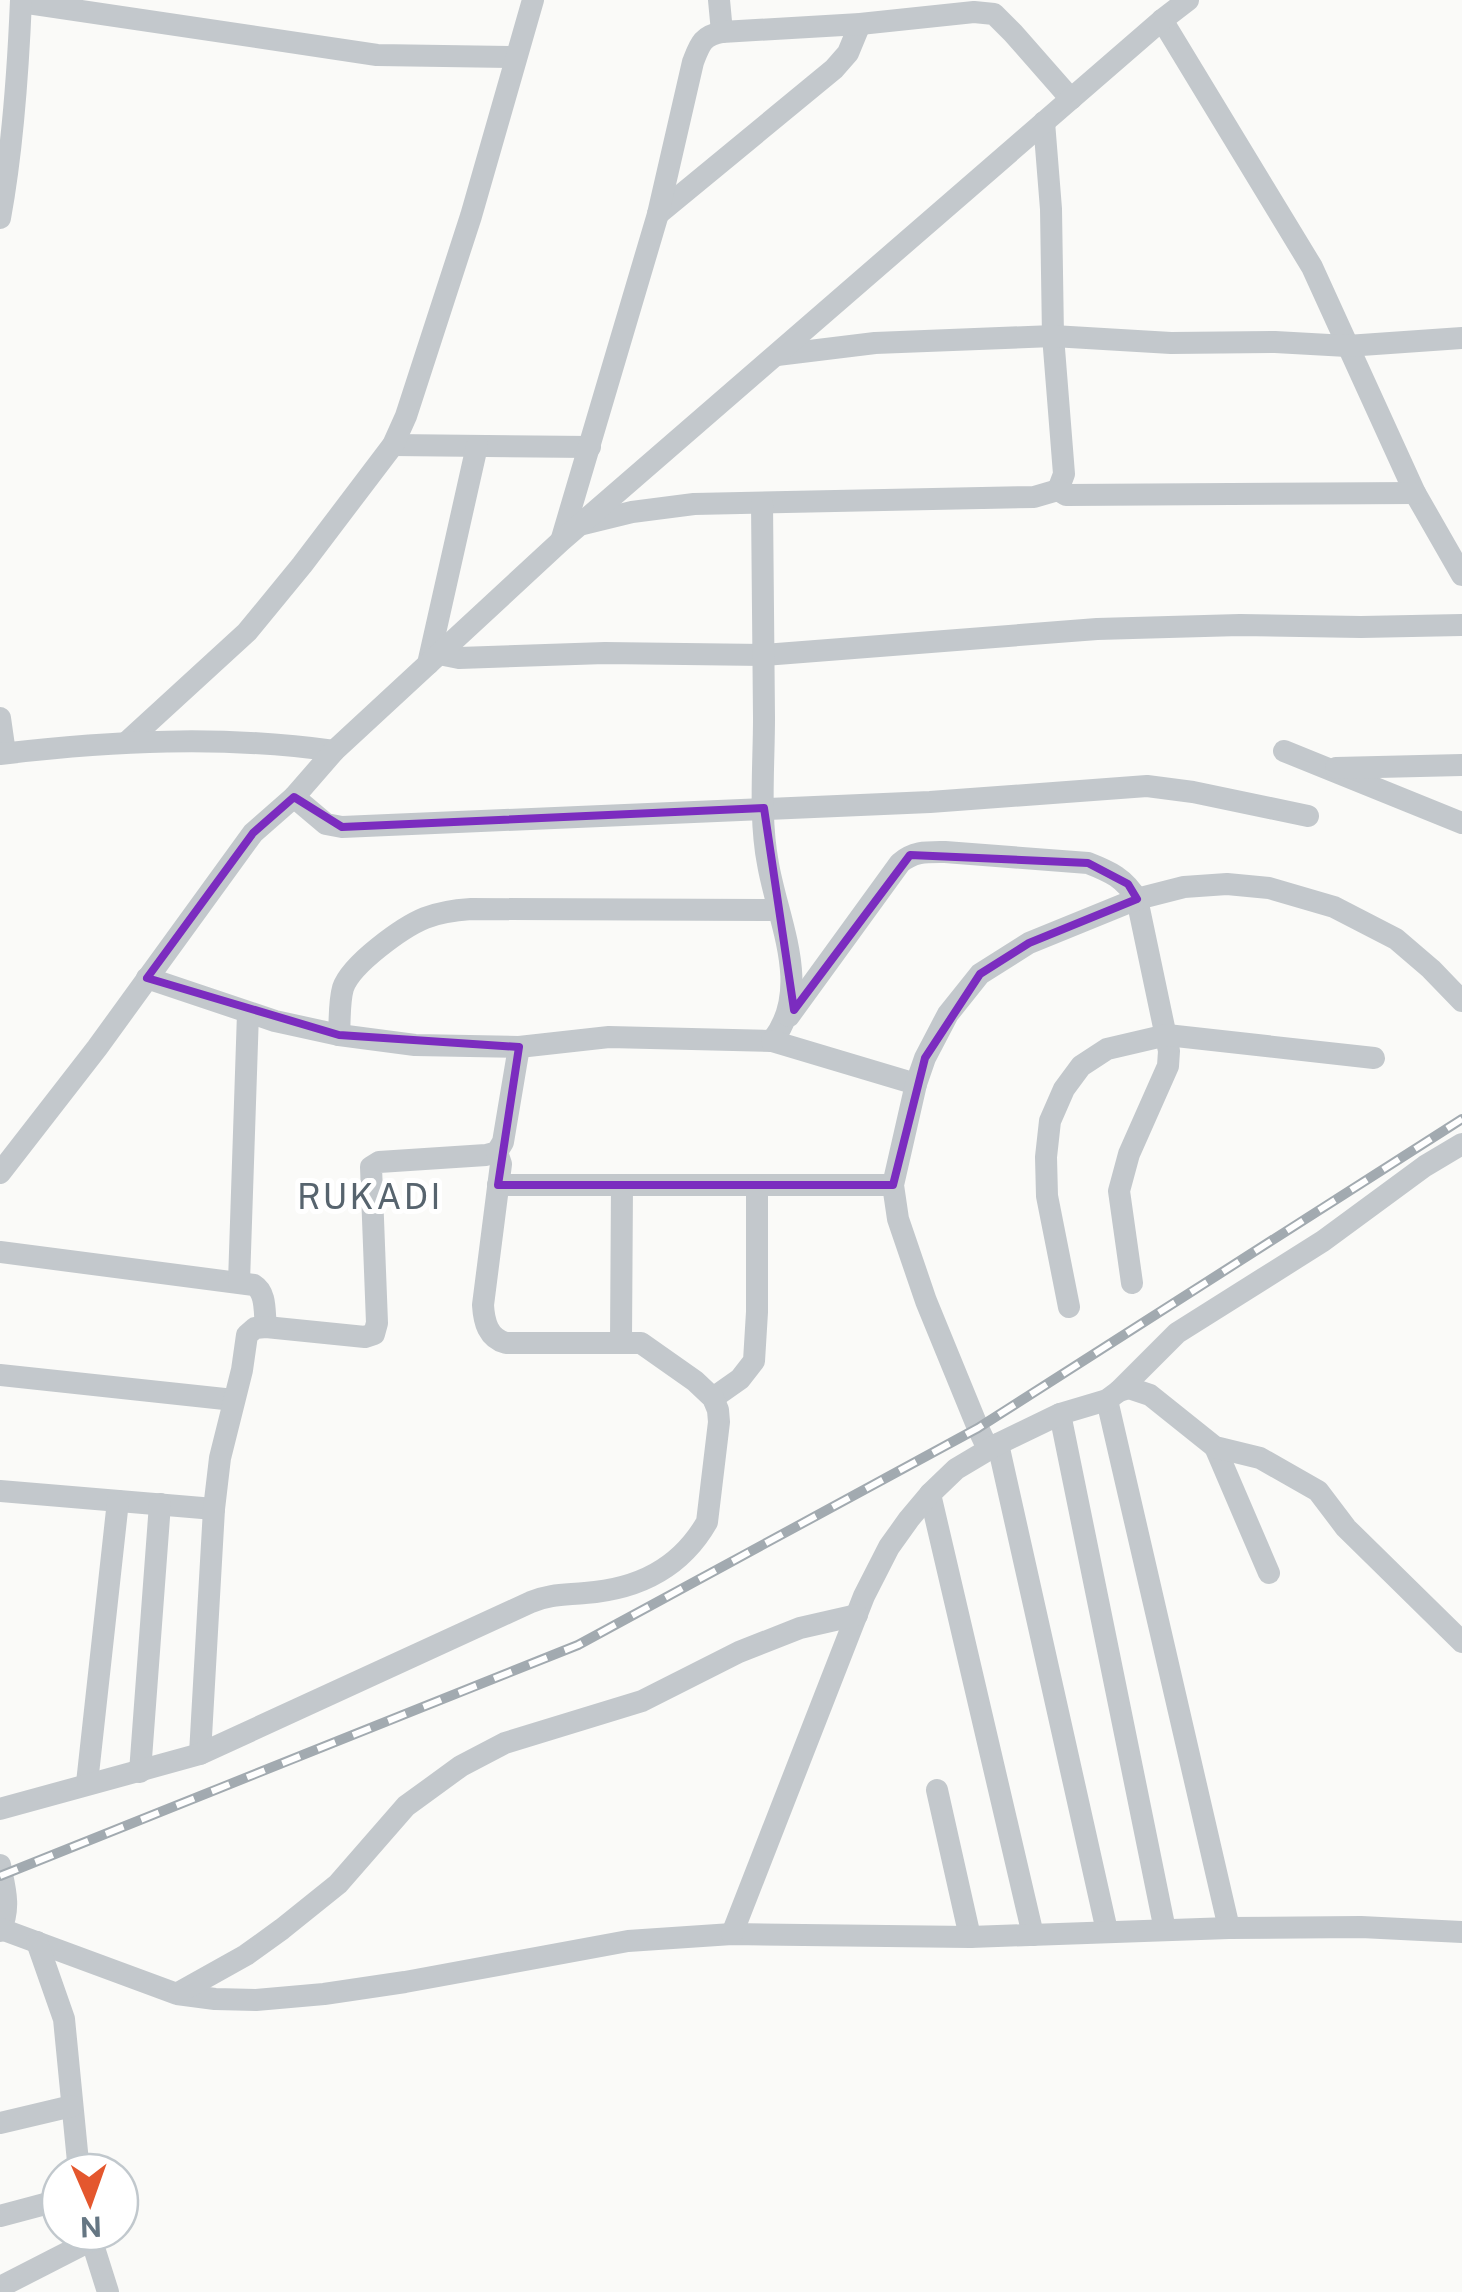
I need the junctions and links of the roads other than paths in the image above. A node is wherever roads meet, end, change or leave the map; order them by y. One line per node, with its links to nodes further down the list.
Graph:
1 (532, 0): 8 (street)
2 (719, 0): 7 (street)
3 (1188, 0): 5 (street)
4 (21, 1): 8 (street); 9 (street)
5 (1162, 20): 10 (street); 16 (street)
6 (860, 24): 7 (street); 10 (street); 12 (street)
7 (722, 32): 12 (street)
8 (515, 57): 18 (street)
9 (9, 66): 13 (street)
10 (1071, 99): 11 (street)
11 (1044, 122): 14 (street); 17 (street)
12 (658, 214): 20 (street)
13 (0, 218)
14 (1053, 336): 16 (street); 17 (street); 21 (street)
15 (1462, 338): 16 (street)
16 (1347, 346): 22 (street)
17 (776, 355): 24 (street)
18 (392, 444): 19 (street); 31 (street)
19 (478, 446): 20 (street); 29 (street)
20 (590, 448): 25 (street)
21 (1058, 490): 22 (street); 23 (street)
22 (1415, 493): 26 (street)
23 (762, 503): 24 (street); 28 (street)
24 (579, 526): 25 (street)
25 (560, 541): 29 (street)
26 (1462, 575)
27 (1462, 625): 28 (street)
28 (764, 655): 29 (street); 38 (street)
29 (433, 659): 33 (street)
30 (0, 718): 34 (street)
31 (128, 741): 33 (street); 34 (street)
32 (1284, 751): 36 (street)
33 (334, 752): 37 (street)
34 (2, 754)
35 (1462, 765): 36 (street)
36 (1327, 768): 40 (street)
37 (294, 797): 38 (street); 43 (street)
38 (764, 808): 39 (street); 42 (street)
39 (1308, 816)
40 (1462, 823)
41 (1137, 899): 44 (street); 46 (street); 48 (street); 52 (street)
42 (778, 910): 46 (street); 47 (street)
43 (147, 978): 45 (street); 55 (street)
44 (1462, 1002)
45 (248, 1013): 47 (street); 61 (street)
46 (786, 1021): 49 (street)
47 (339, 1034): 50 (street)
48 (1167, 1035): 51 (street); 62 (street); 63 (street)
49 (772, 1041): 50 (street); 52 (street)
50 (519, 1047): 54 (street)
51 (1374, 1058)
52 (916, 1084): 59 (street)
53 (1462, 1144): 67 (street)
54 (498, 1152): 56 (street); 64 (street)
55 (0, 1173)
56 (498, 1185): 57 (street); 65 (street)
57 (622, 1185): 58 (street); 65 (street)
58 (758, 1185): 59 (street); 68 (street)
59 (893, 1185): 71 (street)
60 (0, 1252): 61 (street)
61 (239, 1282): 64 (street)
62 (1132, 1283)
63 (1068, 1307)
64 (266, 1327): 69 (street)
65 (621, 1341): 68 (street)
66 (0, 1375): 69 (street)
67 (1113, 1395): 70 (street); 72 (street); 87 (street)
68 (713, 1398): 81 (street)
69 (234, 1400): 77 (street)
70 (1060, 1414): 71 (street); 89 (street)
71 (993, 1446): 74 (street); 90 (street)
72 (1215, 1447): 78 (street); 80 (street)
73 (0, 1492): 75 (street)
74 (930, 1494): 79 (street); 93 (street)
75 (118, 1501): 76 (street); 83 (street)
76 (160, 1504): 77 (street); 82 (street)
77 (214, 1509): 81 (street)
78 (1268, 1573)
79 (857, 1614): 92 (street); 96 (street)
80 (1462, 1642)
81 (200, 1754): 82 (street)
82 (140, 1772): 83 (street)
83 (87, 1784): 85 (street)
84 (937, 1790): 94 (street)
85 (0, 1809)
86 (0, 1865): 88 (street)
87 (1229, 1928): 89 (street); 91 (street)
88 (1, 1930): 95 (street)
89 (1165, 1930): 90 (street)
90 (1107, 1931): 93 (street)
91 (1462, 1932)
92 (732, 1934): 94 (street); 96 (street)
93 (1034, 1935): 94 (street)
94 (970, 1937)
95 (37, 1942): 96 (street); 97 (street)
96 (178, 1994)
97 (72, 2106): 98 (street); 99 (street)
98 (0, 2123)
99 (77, 2152)
100 (40, 2205): 101 (street)
101 (0, 2216)
102 (63, 2252): 104 (street)
103 (95, 2252): 105 (street)
104 (2, 2288)
105 (108, 2292)

